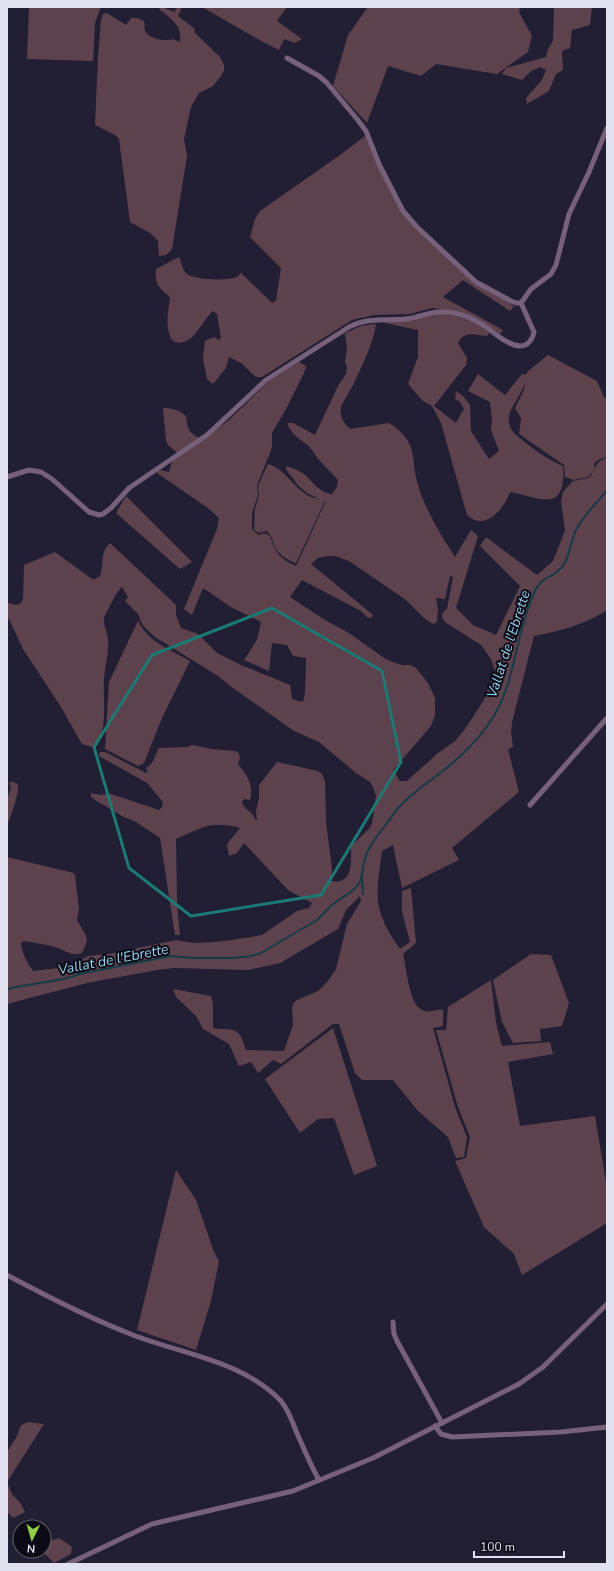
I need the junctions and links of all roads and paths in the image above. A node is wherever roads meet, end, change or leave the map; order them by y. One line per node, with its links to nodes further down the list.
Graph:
1 (287, 58): 3 (street)
2 (607, 128): 3 (street)
3 (520, 303): 4 (street)
4 (7, 477)
5 (607, 718): 6 (street)
6 (530, 805)
7 (7, 1275): 13 (street)
8 (607, 1304): 10 (street)
9 (393, 1322): 10 (street)
10 (442, 1423): 11 (street)
11 (435, 1426): 12 (street); 13 (street)
12 (607, 1427)
13 (319, 1480): 14 (street)
14 (68, 1564)

